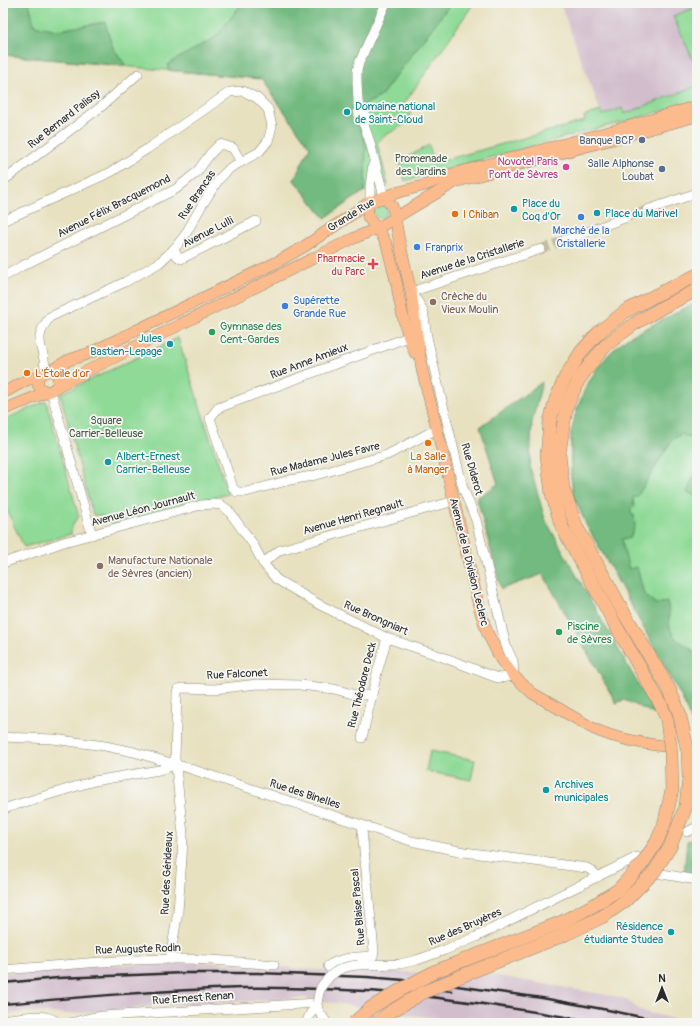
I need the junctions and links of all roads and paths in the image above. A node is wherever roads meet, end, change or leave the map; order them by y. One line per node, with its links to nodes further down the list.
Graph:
1 (386, 3): 3 (street)
2 (138, 74): 9 (street, Rue Bernard Palissy)
3 (358, 104): 6 (street); 6 (street)
4 (697, 108): 11 (main road, Grande Rue)
5 (697, 116): 15 (main road, Grande Rue)
6 (365, 118): 7 (street)
7 (374, 158): 11 (street); 12 (street)
8 (241, 162): 16 (street, Rue Brancas); 20 (street, Rue Brancas); 23 (street, Avenue Félix Bracquemond)
9 (3, 181)
10 (697, 193): 13 (street)
11 (384, 197): 12 (main road, Grande Rue); 15 (main road)
12 (370, 202): 18 (main road); 30 (main road, Grande Rue)
13 (647, 210)
14 (627, 217): 19 (street)
15 (395, 218): 18 (main road, Grande Rue); 26 (main road, Avenue de la Division Leclerc)
16 (3, 221)
17 (256, 221): 20 (street, Avenue Lulli)
18 (378, 228): 24 (main road, Avenue de la Division Leclerc); 31 (main road, Grande Rue)
19 (563, 241)
20 (174, 249): 30 (street, Rue Brancas)
21 (541, 249): 26 (street, Avenue de la Cristallerie)
22 (697, 275): 65 (highway, bridge)
23 (3, 277)
24 (397, 286): 26 (main road); 27 (main road, Avenue de la Division Leclerc)
25 (697, 290): 66 (highway, bridge)
26 (411, 292): 27 (street); 29 (main road, Avenue de la Division Leclerc); 41 (street, Rue Diderot)
27 (401, 308): 28 (main road, Avenue de la Division Leclerc)
28 (408, 335): 29 (main road, Avenue de la Division Leclerc); 35 (street, Rue Anne Amieux)
29 (422, 370): 34 (main road, Avenue de la Division Leclerc)
30 (44, 373): 31 (main road); 31 (main road); 32 (main road, Grande Rue)
31 (52, 390): 33 (main road, Grande Rue); 37 (street)
32 (3, 393)
33 (3, 410)
34 (437, 429): 35 (street, Rue Madame Jules Favre); 36 (main road, Avenue de la Division Leclerc)
35 (237, 492)
36 (454, 501): 39 (street, Avenue Henri Regnault); 41 (main road, Avenue de la Division Leclerc)
37 (92, 535): 38 (street, Avenue Léon Journault); 39 (street, Avenue Léon Journault)
38 (3, 563)
39 (263, 564): 40 (street, Rue Brongniart)
40 (387, 638): 41 (street, Rue Brongniart); 42 (street, Rue Théodore Deck)
41 (514, 676): 45 (main road, Avenue de la Division Leclerc)
42 (371, 695): 44 (street, Rue Théodore Deck); 46 (street, Rue Falconet)
43 (3, 737): 46 (street, Rue des Binelles)
44 (362, 738)
45 (664, 746)
46 (176, 765): 47 (street); 48 (street, Rue des Binelles); 55 (street, Rue des Gérideaux)
47 (3, 810)
48 (364, 826): 53 (street, Rue des Binelles); 58 (street, Rue Blaise Pascal)
49 (697, 827): 50 (street)
50 (687, 832)
51 (637, 857): 52 (street, Rue des Bruyères)
52 (620, 866): 53 (street, Rue des Bruyères); 54 (street)
53 (598, 877): 58 (street, Rue des Bruyères, bridge)
54 (697, 880)
55 (170, 959): 56 (street, Rue Auguste Rodin); 57 (street, Rue Auguste Rodin)
56 (274, 965)
57 (3, 970)
58 (333, 973): 59 (street, bridge)
59 (318, 1006): 62 (street, Rue Ernest Renan); 63 (street); 64 (street)
60 (3, 1020): 61 (street)
61 (58, 1023)
62 (70, 1023)
63 (306, 1023)
64 (327, 1023)
65 (354, 1023)
66 (376, 1023)

